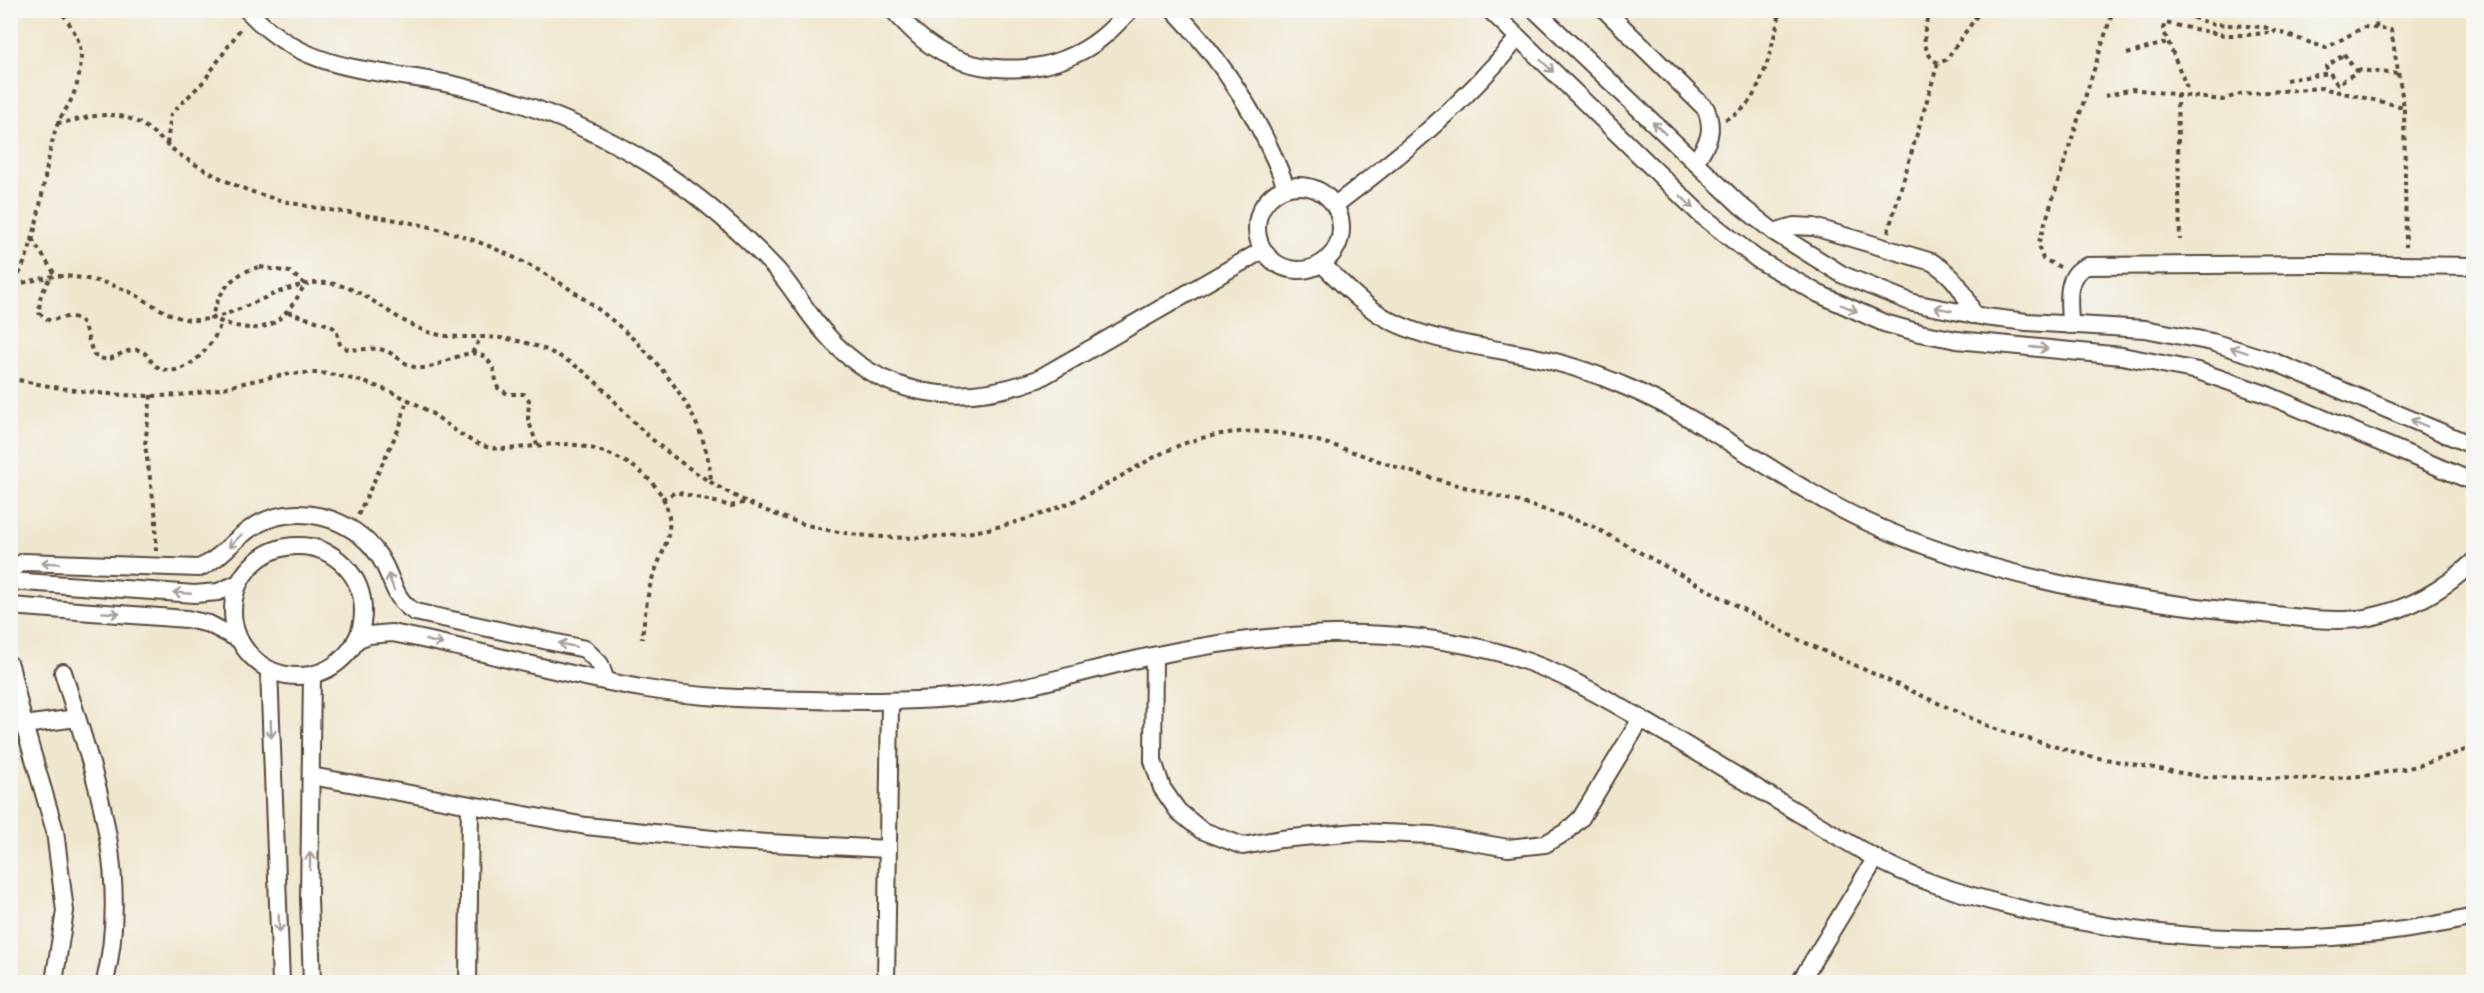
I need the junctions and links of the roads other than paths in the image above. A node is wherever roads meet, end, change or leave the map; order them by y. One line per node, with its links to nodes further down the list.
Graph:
1 (892, 10): 2 (street)
2 (1130, 10)
3 (1174, 10): 10 (street)
4 (1491, 10): 8 (street)
5 (1535, 10): 9 (street, one-way to 5)
6 (1605, 10): 9 (street)
7 (249, 13): 13 (street)
8 (1518, 38): 11 (street); 19 (street, one-way to 19)
9 (1695, 162): 12 (street)
10 (1286, 187): 11 (street); 13 (street)
11 (1335, 205): 14 (street)
12 (1774, 232): 16 (street, one-way to 12); 16 (street)
13 (1263, 250): 14 (street)
14 (1322, 264): 20 (street)
15 (2474, 266): 17 (street)
16 (1973, 315): 17 (street)
17 (2070, 326): 18 (street, one-way to 17)
18 (2474, 446)
19 (2474, 482)
20 (2474, 561)
21 (10, 569): 34 (street, one-way to 21)
22 (10, 582): 24 (street)
23 (239, 583): 24 (street, one-way to 24); 27 (street); 28 (street)
24 (72, 586): 26 (street)
25 (10, 606): 26 (street)
26 (69, 610): 27 (street, one-way to 27)
27 (238, 639): 31 (street)
28 (356, 640): 33 (street); 34 (street, one-way to 34)
29 (1154, 656): 35 (street); 37 (street); 37 (street)
30 (10, 664): 38 (street)
31 (269, 670): 33 (street); 46 (street, one-way to 46)
32 (63, 672): 36 (street)
33 (312, 675): 39 (street)
34 (606, 681): 35 (street)
35 (890, 702): 41 (street)
36 (77, 718): 38 (street); 45 (street)
37 (1641, 719): 42 (street)
38 (24, 725): 44 (street)
39 (311, 776): 40 (street); 47 (street, one-way to 39)
40 (470, 805): 41 (street); 48 (street)
41 (888, 849): 49 (street)
42 (1876, 858): 43 (street); 50 (street)
43 (2474, 917)
44 (54, 982)
45 (105, 982)
46 (281, 982)
47 (312, 982)
48 (468, 982)
49 (886, 982)
50 (1800, 982)

